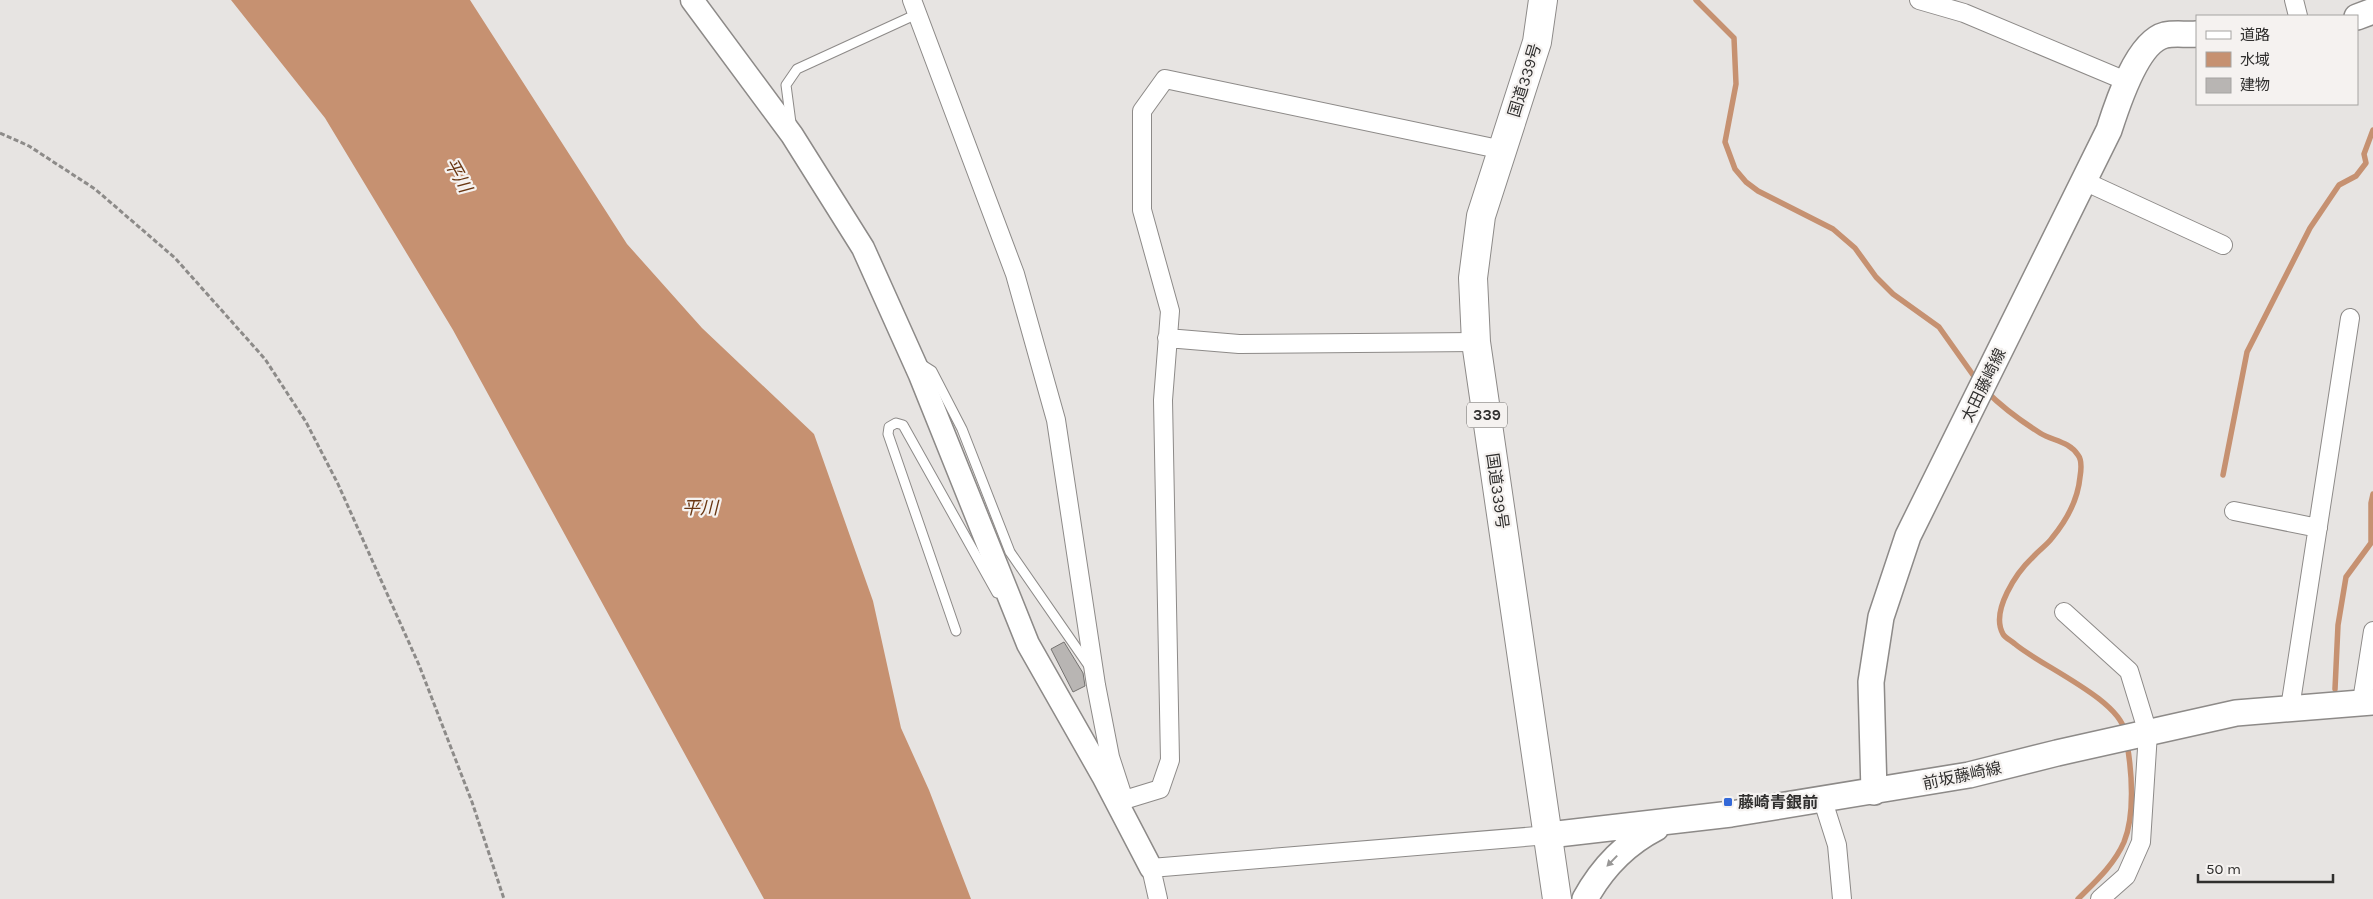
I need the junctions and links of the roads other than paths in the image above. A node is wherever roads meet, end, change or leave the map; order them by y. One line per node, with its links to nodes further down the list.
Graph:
1 (692, 0): 11 (street)
2 (1543, 0): 12 (highway, 国道339号 / 339)
3 (1919, 0): 10 (street)
4 (2294, 0): 7 (street)
5 (914, 7): 11 (lane); 25 (street)
6 (2373, 11): 8 (main road)
7 (2298, 15)
8 (2358, 17)
9 (2196, 34): 10 (main road, 太田藤崎線)
10 (2126, 81): 13 (main road, 太田藤崎線)
11 (792, 135): 18 (street)
12 (1503, 150): 16 (street); 17 (highway, 国道339号 / 339)
13 (2084, 181): 14 (street); 29 (main road, 太田藤崎線)
14 (2223, 245)
15 (2350, 318): 20 (street)
16 (1167, 338): 17 (street); 31 (street)
17 (1476, 342): 33 (highway, 国道339号 / 339)
18 (912, 358): 24 (street); 25 (lane)
19 (2234, 511): 20 (street)
20 (2318, 528): 27 (street)
21 (2064, 612): 28 (street)
22 (956, 631): 24 (lane)
23 (2373, 631): 26 (street)
24 (1028, 644): 31 (street)
25 (1094, 673): 31 (street)
26 (2367, 702): 27 (main road, 前坂藤崎線)
27 (2290, 708): 28 (main road, 前坂藤崎線)
28 (2148, 733): 29 (main road, 前坂藤崎線); 39 (street)
29 (1874, 792): 30 (main road, 前坂藤崎線)
30 (1823, 801): 32 (main road, 前坂藤崎線); 38 (street)
31 (1122, 805): 34 (street)
32 (1666, 824): 33 (main road, 前坂藤崎線); 37 (main road, one-way to 37)
33 (1549, 835): 34 (street); 36 (highway, 国道339号 / 339)
34 (1151, 868): 35 (street)
35 (1158, 899)
36 (1557, 899)
37 (1585, 899)
38 (1842, 899)
39 (2100, 899)

